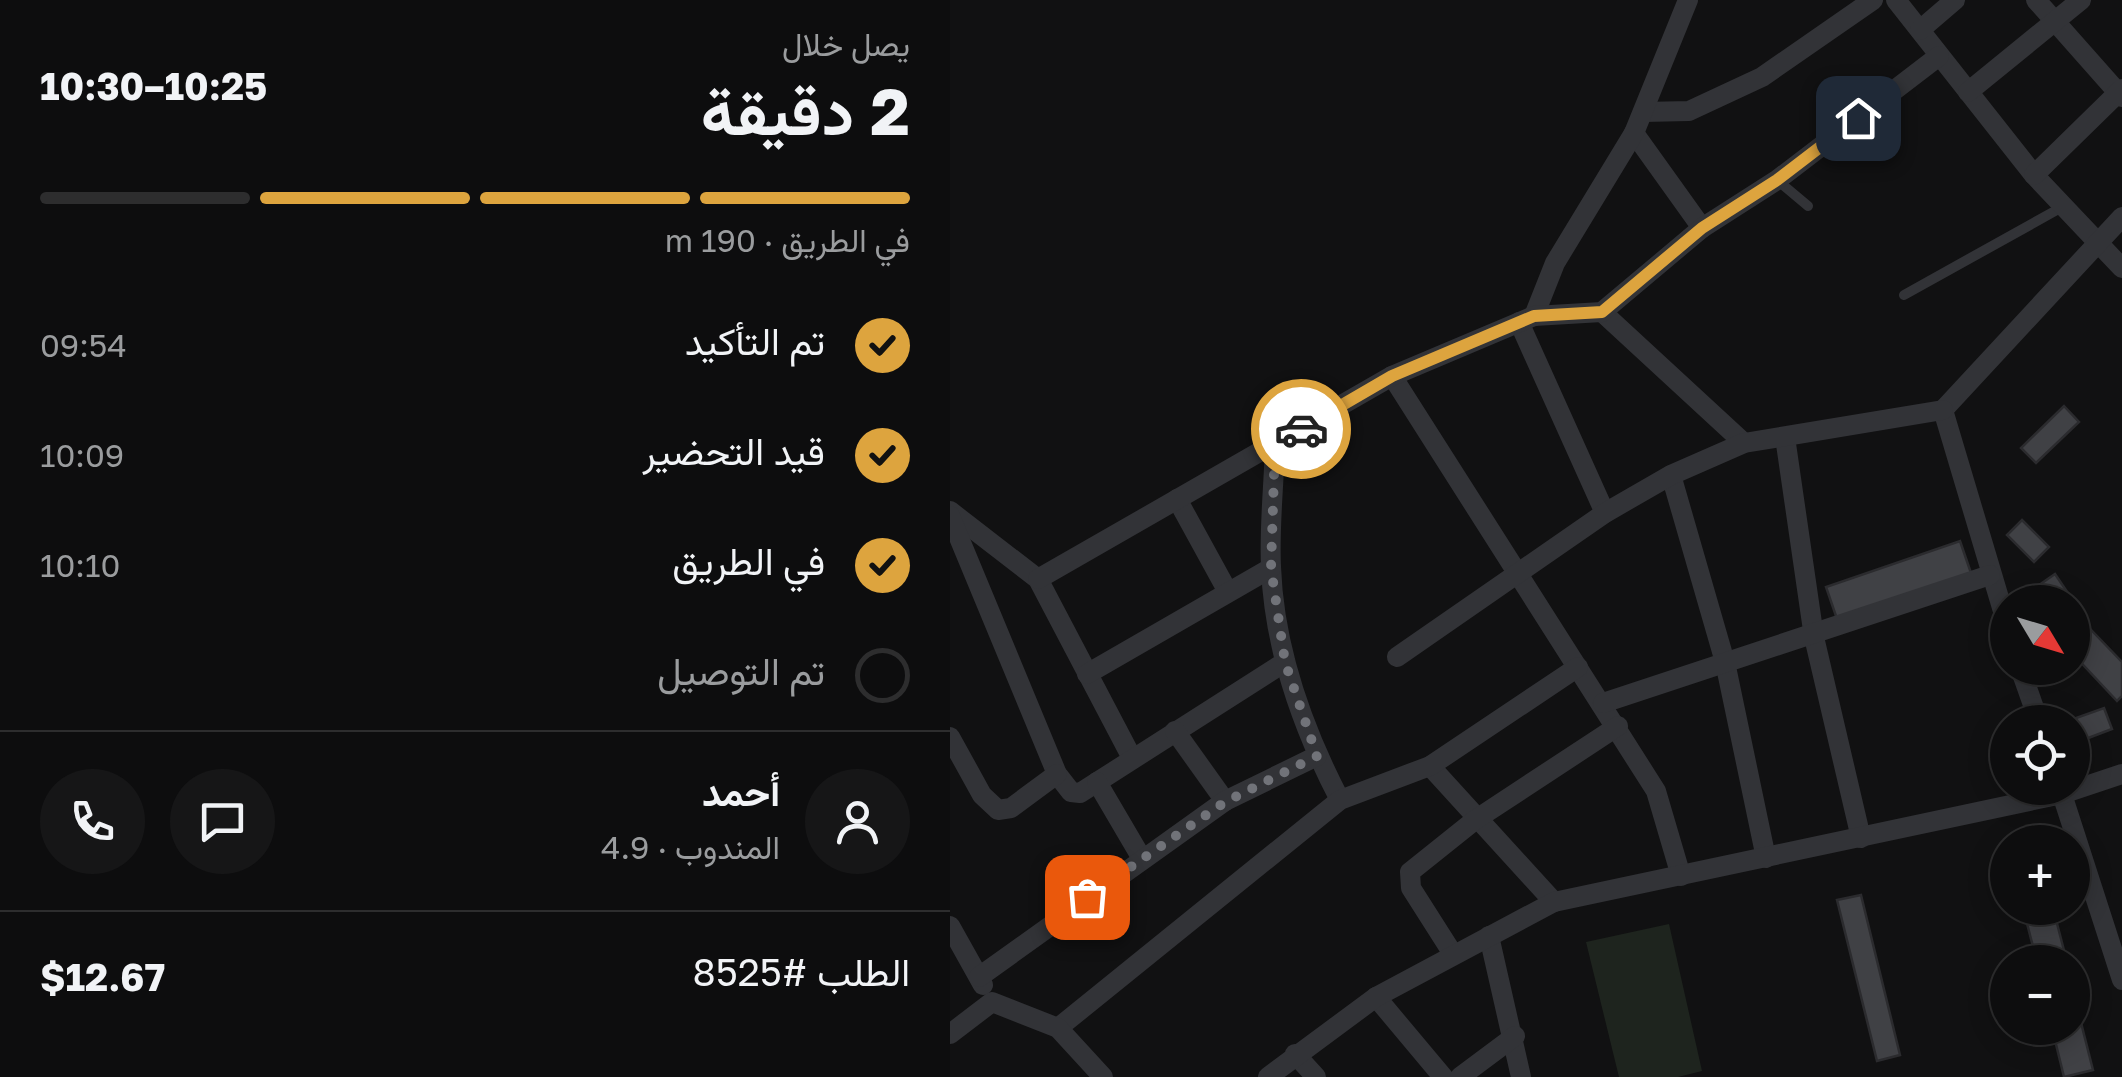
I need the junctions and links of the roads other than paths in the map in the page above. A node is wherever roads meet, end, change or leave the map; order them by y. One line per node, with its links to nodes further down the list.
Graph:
1 (1688, 0): 12 (street)
2 (1874, 0): 12 (street)
3 (1896, 0): 8 (street)
4 (1956, 0): 8 (street)
5 (2036, 0): 7 (street)
6 (2081, 0): 7 (street)
7 (2056, 22): 10 (street); 11 (street)
8 (1920, 30): 9 (street)
9 (1939, 56): 10 (street); 15 (street)
10 (1968, 92): 14 (street)
11 (2121, 93): 14 (street)
12 (1643, 112): 13 (street)
13 (1634, 133): 19 (street); 24 (street)
14 (2034, 174): 17 (street)
15 (1777, 180): 16 (lane); 19 (street)
16 (1808, 206)
17 (2064, 206): 20 (street); 22 (lane)
18 (2122, 217): 20 (street)
19 (1702, 228): 23 (street)
20 (2098, 240): 21 (street); 26 (street)
21 (2122, 268)
22 (1904, 295)
23 (1602, 312): 24 (street); 28 (street)
24 (1527, 319): 25 (street); 32 (street)
25 (1392, 376): 29 (street); 35 (street)
26 (1944, 410): 27 (street); 36 (street)
27 (1786, 438): 28 (street); 40 (street)
28 (1744, 443): 30 (street)
29 (1275, 444): 31 (street); 34 (street)
30 (1671, 476): 32 (street); 43 (street)
31 (1177, 499): 37 (street); 39 (street)
32 (1605, 513): 35 (street)
33 (950, 514): 37 (street); 53 (street)
34 (1271, 568): 39 (street); 42 (street)
35 (1518, 574): 41 (street); 44 (street)
36 (1990, 576): 38 (street); 40 (street)
37 (1038, 579): 45 (street)
38 (1993, 585)
39 (1228, 592): 45 (street)
40 (1814, 637): 43 (street); 62 (street)
41 (1396, 657)
42 (1285, 662): 48 (street); 50 (street)
43 (1725, 662): 46 (street); 64 (street)
44 (1578, 666): 46 (street); 52 (street)
45 (1087, 674): 51 (street)
46 (1604, 703): 47 (street)
47 (1618, 726): 61 (street); 65 (street)
48 (1175, 731): 51 (street); 58 (street)
49 (950, 736): 53 (street)
50 (1317, 756): 57 (street); 58 (street)
51 (1132, 758): 55 (street)
52 (1430, 766): 57 (street); 61 (street)
53 (1058, 774): 55 (street)
54 (2122, 774): 56 (street)
55 (1097, 782): 63 (street)
56 (2090, 783)
57 (1340, 800): 74 (street)
58 (1225, 802): 63 (street)
59 (2001, 805): 62 (street)
60 (2066, 805): 71 (street)
61 (1475, 820): 66 (street); 69 (street)
62 (1860, 838): 64 (street)
63 (1141, 857): 70 (street)
64 (1766, 858): 65 (street)
65 (1681, 876): 66 (street)
66 (1554, 902): 68 (street)
67 (950, 926): 70 (street)
68 (1489, 936): 69 (street); 76 (street)
69 (1453, 954): 72 (street)
70 (979, 977): 73 (street)
71 (2122, 980)
72 (1376, 997): 77 (street); 81 (street)
73 (992, 1002): 74 (street); 75 (street)
74 (1058, 1028): 78 (street)
75 (950, 1034)
76 (1515, 1036): 82 (street); 83 (street)
77 (1295, 1054): 79 (street); 80 (street)
78 (1103, 1077)
79 (1268, 1077)
80 (1316, 1077)
81 (1443, 1077)
82 (1460, 1077)
83 (1521, 1077)

